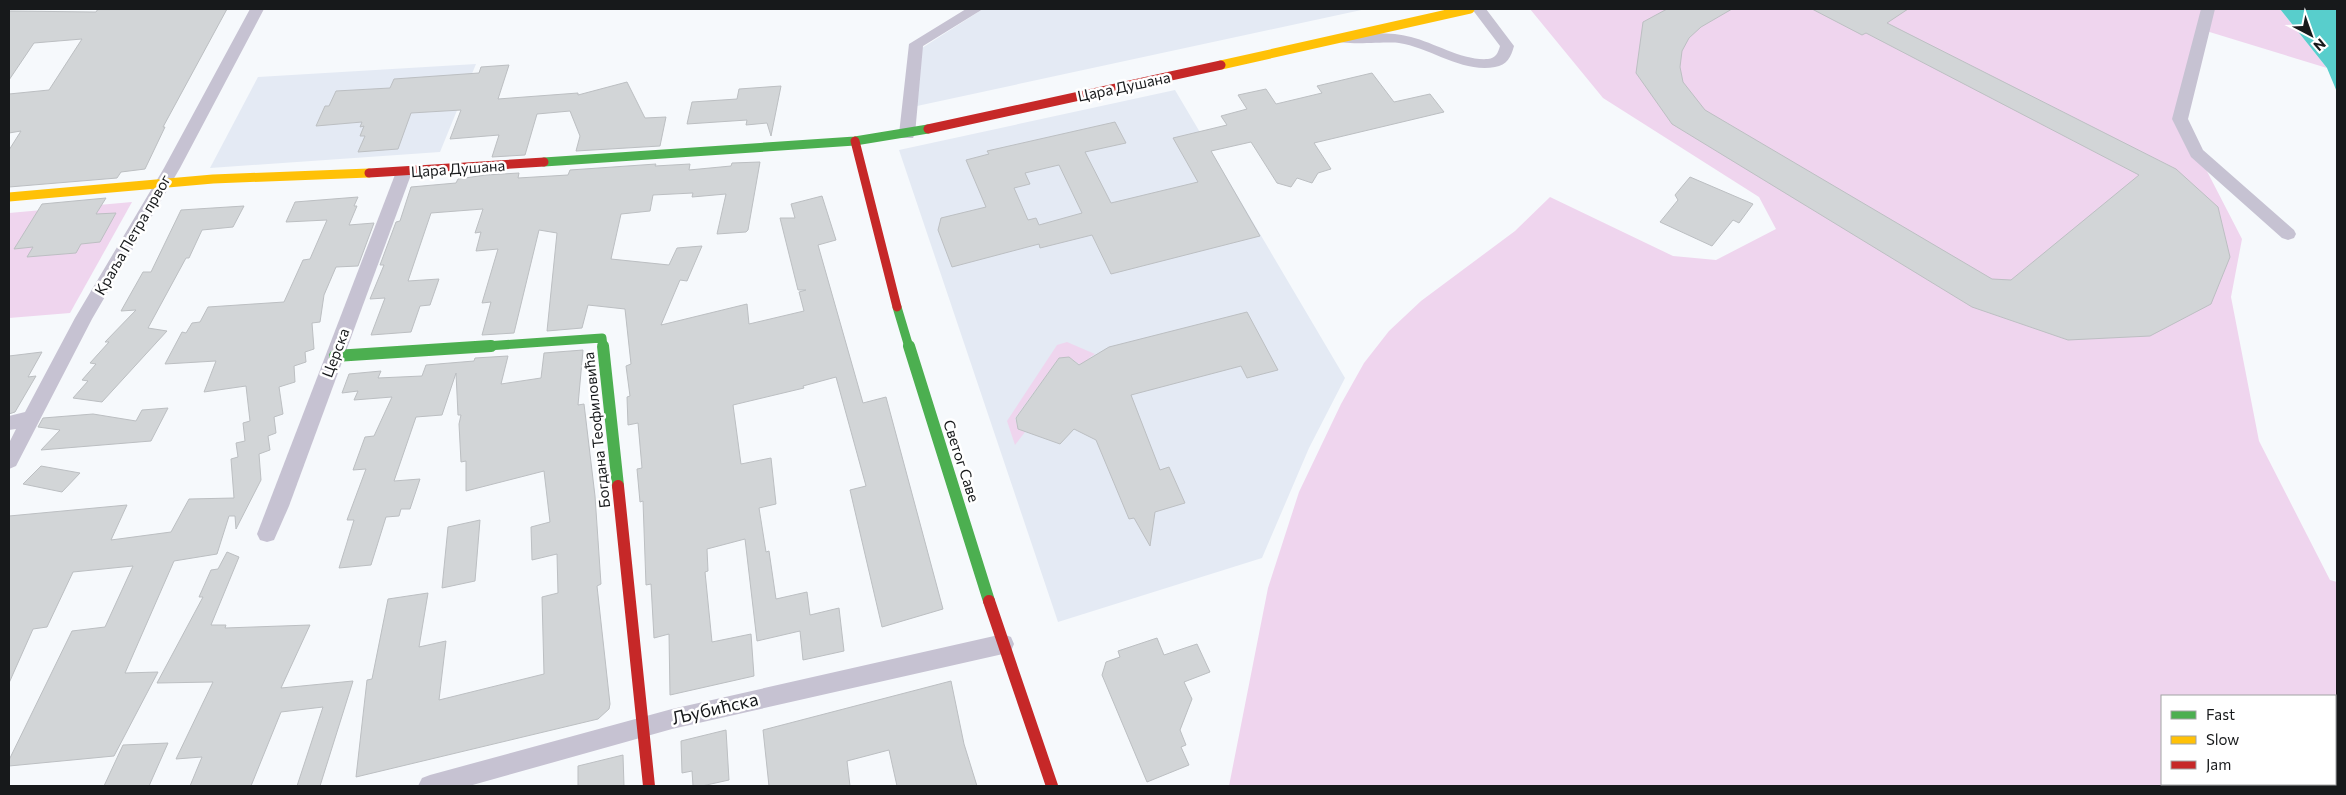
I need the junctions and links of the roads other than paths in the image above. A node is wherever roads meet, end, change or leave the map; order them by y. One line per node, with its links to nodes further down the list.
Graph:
1 (257, 9): 10 (street, Краља Петра првог)
2 (976, 9): 7 (street)
3 (1470, 9): 6 (street, Цара Душана)
4 (1479, 9): 6 (street, Цара Душана)
5 (2208, 9): 12 (street)
6 (1342, 40): 7 (street, Цара Душана)
7 (907, 134): 8 (street, Цара Душана)
8 (855, 141): 9 (street, Цара Душана); 18 (street, Светог Саве)
9 (404, 172): 10 (street, Цара Душана); 13 (street, Церска)
10 (163, 183): 11 (street, Цара Душана); 14 (street, Краља Петра првог)
11 (9, 197)
12 (2288, 234)
13 (335, 356): 17 (street, Церска); 19 (street, Богдана Теофиловића)
14 (31, 418): 15 (street); 16 (street, Краља Петра првог)
15 (9, 423)
16 (9, 461)
17 (267, 534)
18 (1003, 644): 19 (street, Љубићска); 22 (street, Светог Саве)
19 (644, 726): 20 (street, Љубићска); 21 (street, Богдана Теофиловића)
20 (430, 786)
21 (649, 786)
22 (1052, 786)

